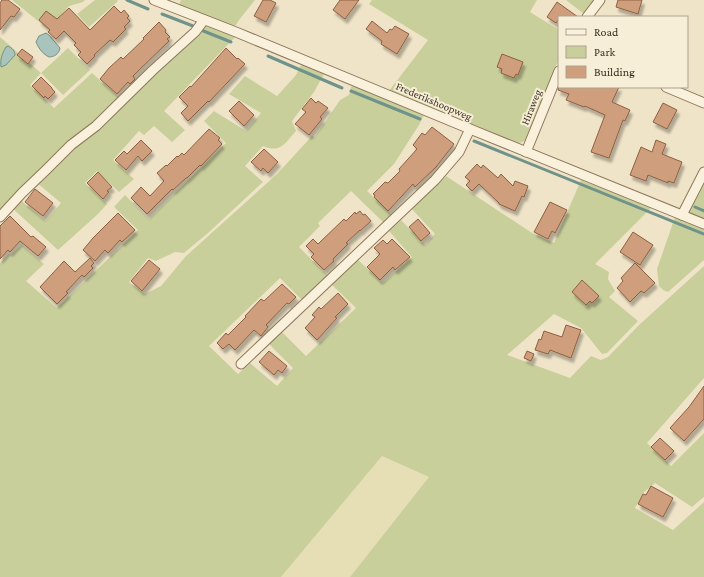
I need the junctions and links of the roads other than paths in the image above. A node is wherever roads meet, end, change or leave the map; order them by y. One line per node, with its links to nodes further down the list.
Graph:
1 (154, 0): 4 (street, Frederikshoopweg)
2 (600, 0): 3 (street)
3 (588, 16)
4 (204, 20): 8 (street, Frederikshoopweg); 12 (street)
5 (558, 73): 9 (street, Hiraweg)
6 (668, 88): 7 (street)
7 (704, 103)
8 (470, 129): 9 (street, Frederikshoopweg); 14 (street)
9 (526, 152): 11 (street, Frederikshoopweg)
10 (704, 172): 11 (street)
11 (682, 215): 13 (street, Frederikshoopweg)
12 (0, 217)
13 (704, 224)
14 (241, 364)

